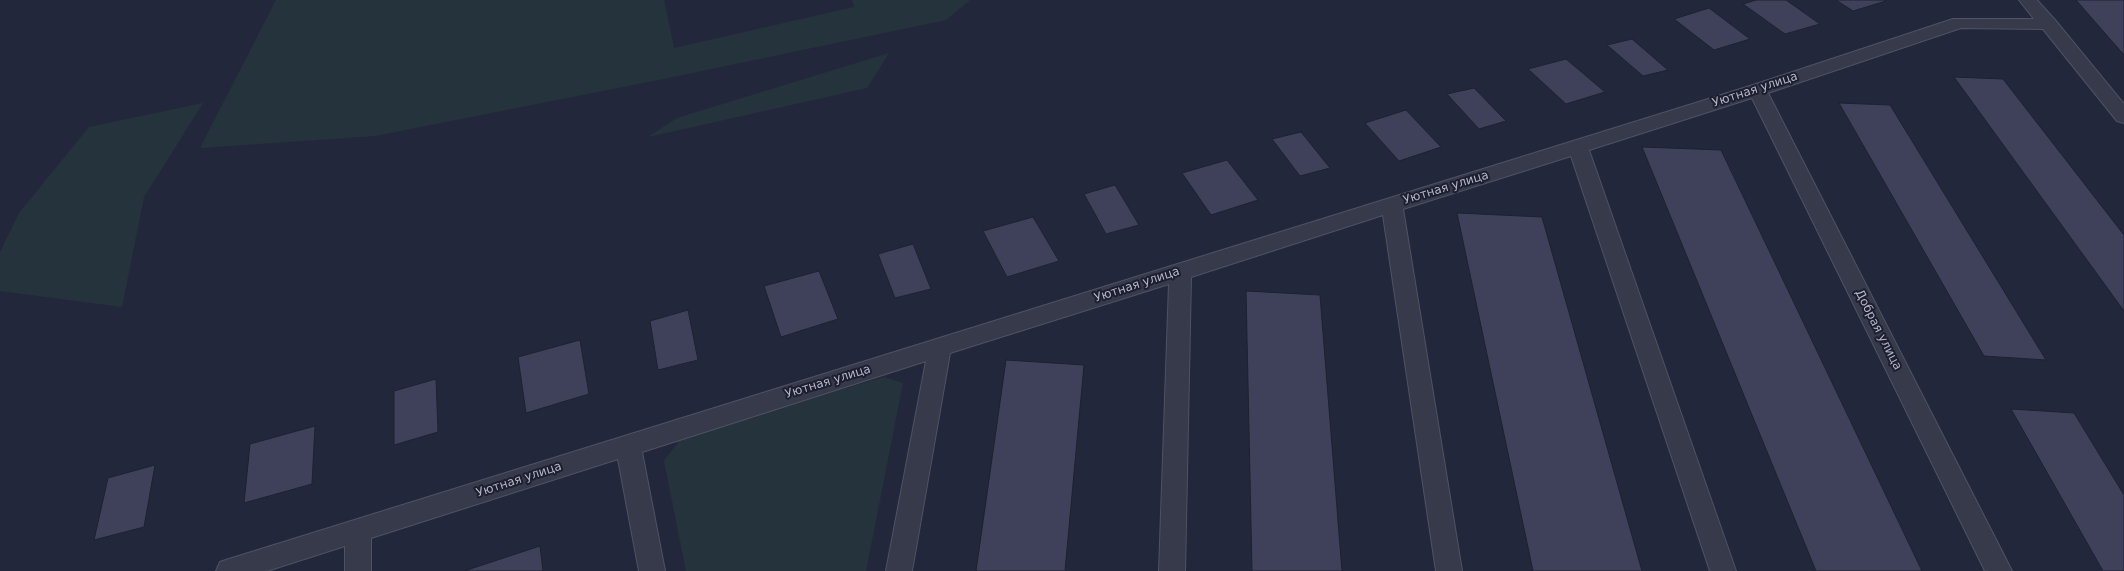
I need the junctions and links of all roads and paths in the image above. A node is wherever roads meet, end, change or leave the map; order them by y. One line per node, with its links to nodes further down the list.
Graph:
1 (2028, 0): 2 (street)
2 (2049, 24): 3 (street, Уютная улица); 4 (street)
3 (1757, 90): 5 (street, Уютная улица); 18 (street, Добрая улица)
4 (2124, 117)
5 (1578, 147): 6 (street, Уютная улица); 17 (street)
6 (1392, 205): 7 (street, Уютная улица); 16 (street)
7 (1180, 272): 8 (street, Уютная улица); 15 (street)
8 (940, 348): 9 (street, Уютная улица); 14 (street)
9 (628, 445): 10 (street, Уютная улица); 13 (street)
10 (358, 531): 11 (street, Уютная улица); 12 (street)
11 (229, 571)
12 (358, 571)
13 (652, 571)
14 (899, 571)
15 (1172, 571)
16 (1449, 571)
17 (1724, 571)
18 (1999, 571)

